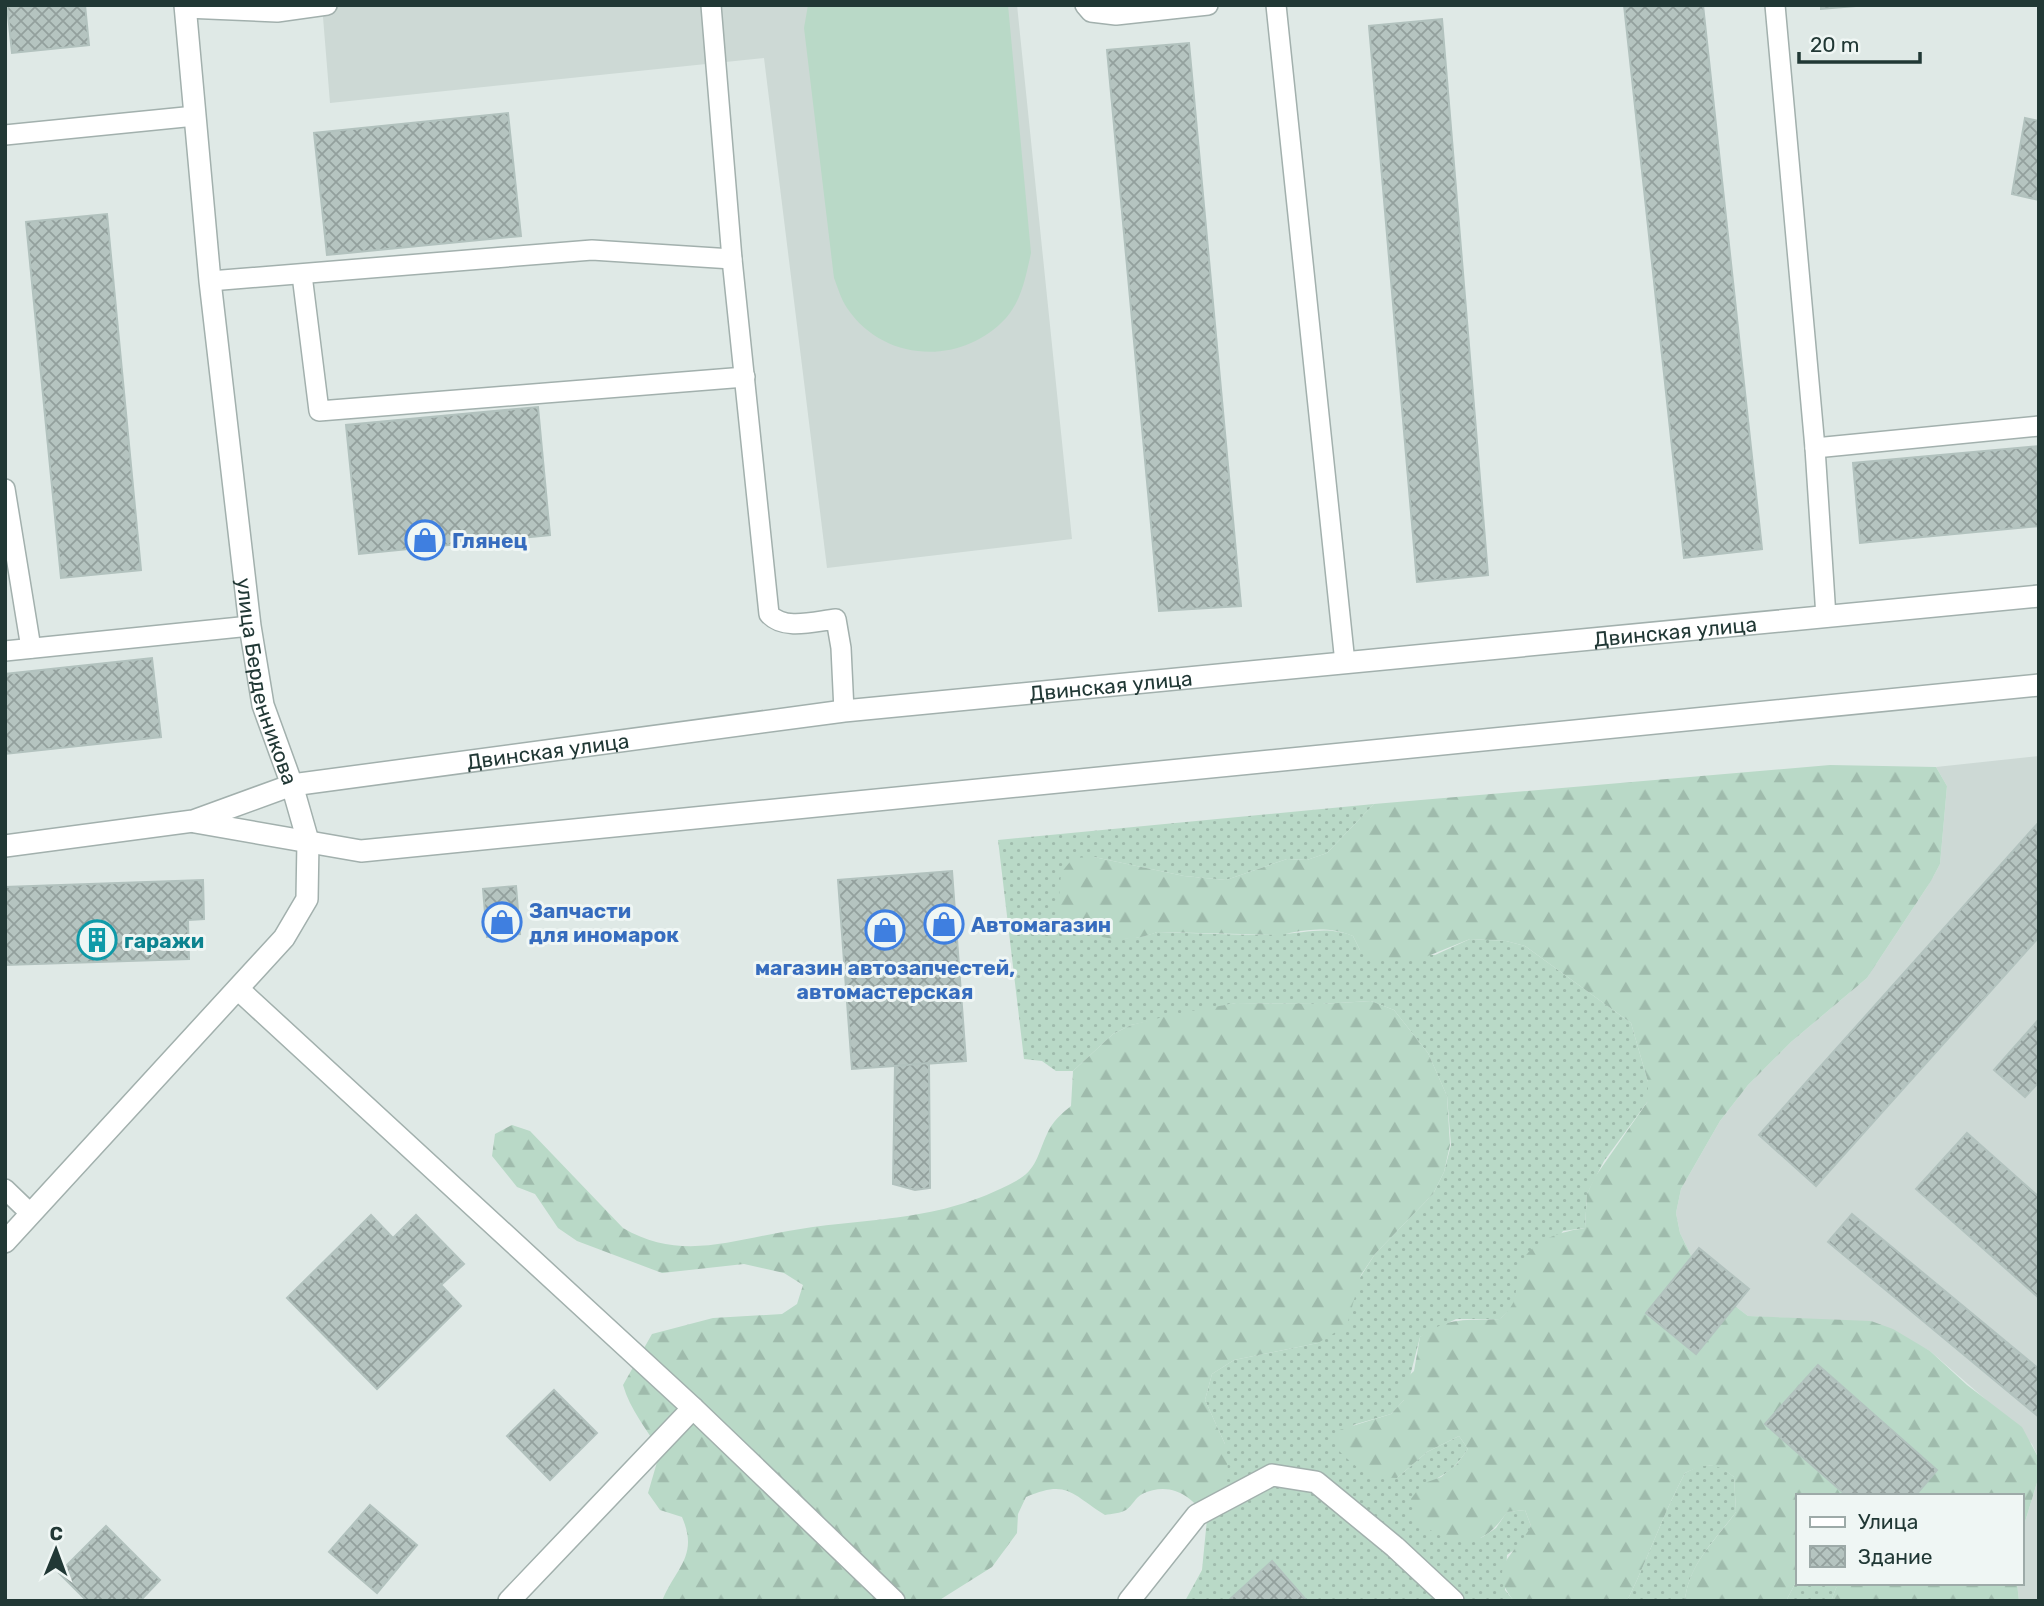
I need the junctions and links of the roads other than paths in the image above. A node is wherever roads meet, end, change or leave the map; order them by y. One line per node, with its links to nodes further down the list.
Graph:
1 (327, 5): 7 (lane)
2 (711, 5): 10 (lane)
3 (1085, 5): 4 (lane)
4 (1208, 5)
5 (1276, 5): 22 (lane)
6 (1775, 5): 15 (lane)
7 (185, 7): 8 (street, улица Берденникова)
8 (195, 116): 9 (lane); 12 (street, улица Берденникова)
9 (5, 135)
10 (732, 259): 11 (lane); 13 (lane)
11 (302, 275): 12 (lane); 13 (lane)
12 (210, 281): 19 (street, улица Берденникова)
13 (745, 377): 24 (lane)
14 (2039, 426): 15 (lane)
15 (1815, 448): 18 (lane)
16 (5, 489): 20 (lane)
17 (2039, 596): 18 (street, Двинская улица)
18 (1826, 617): 22 (street, Двинская улица)
19 (250, 626): 20 (lane); 25 (street, улица Берденникова)
20 (31, 648): 21 (lane)
21 (5, 651)
22 (1345, 663): 24 (street, Двинская улица)
23 (2039, 685): 27 (street, Двинская улица)
24 (844, 711): 25 (street, Двинская улица)
25 (292, 786): 26 (street, Двинская улица); 27 (street, улица Берденникова)
26 (193, 821): 27 (street, Двинская улица); 28 (street, Двинская улица)
27 (308, 841): 29 (street, улица Берденникова)
28 (5, 846)
29 (237, 989): 31 (street, улица Берденникова); 33 (street)
30 (5, 1189): 31 (lane)
31 (31, 1214): 32 (street, улица Берденникова)
32 (5, 1242)
33 (693, 1408): 34 (street); 35 (street)
34 (509, 1601)
35 (894, 1601)
36 (1129, 1601): 37 (street)
37 (1453, 1601)

